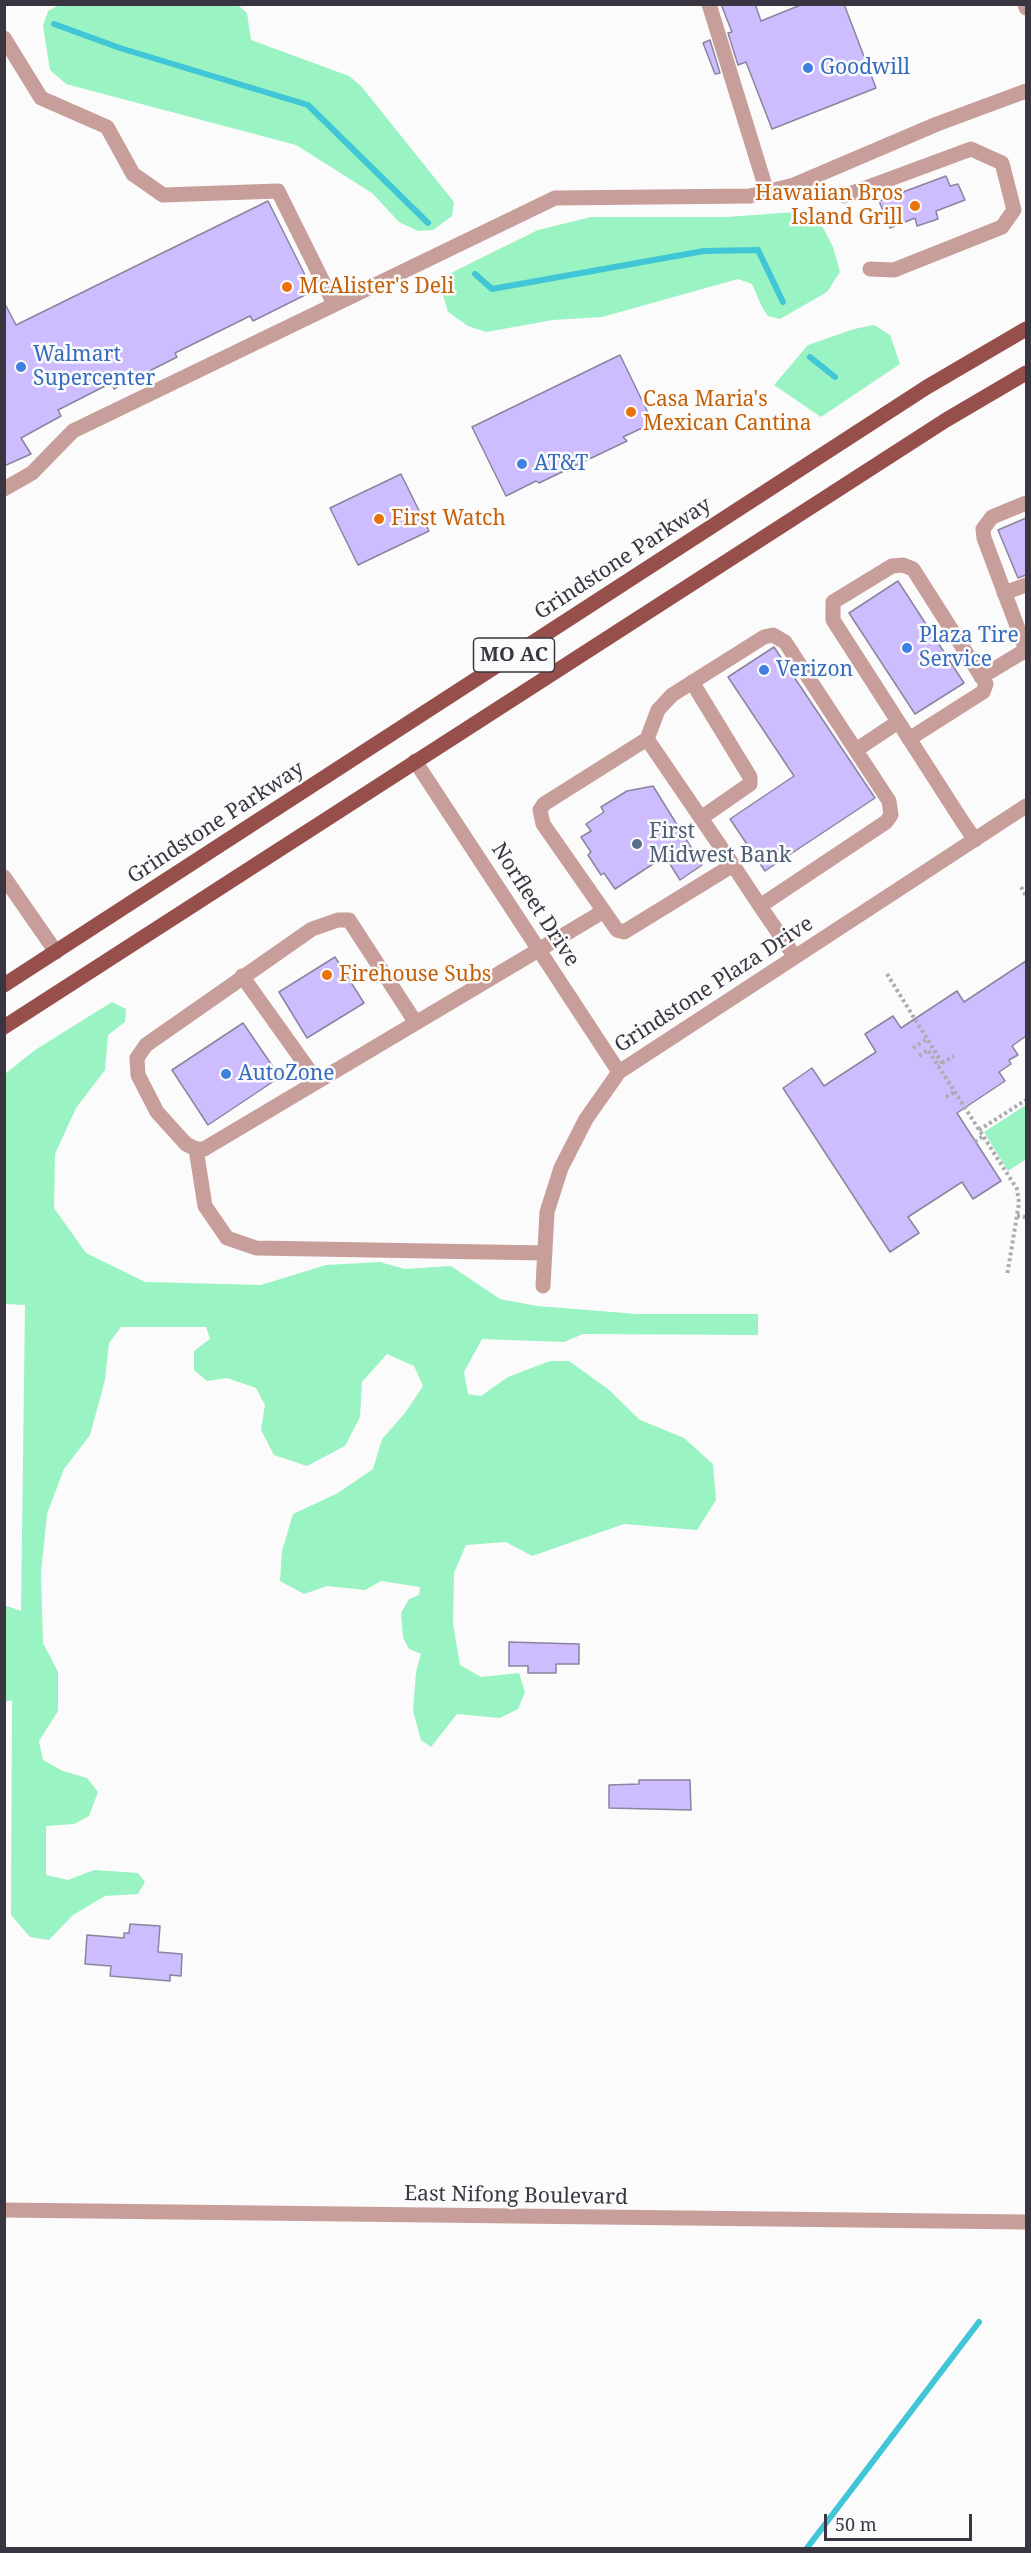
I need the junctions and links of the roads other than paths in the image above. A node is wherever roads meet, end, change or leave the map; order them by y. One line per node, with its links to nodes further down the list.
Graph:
1 (709, 4): 5 (street)
2 (4, 38): 3 (street)
3 (10, 59): 8 (street)
4 (1026, 91): 5 (street)
5 (767, 192): 8 (street)
6 (844, 196): 7 (street)
7 (870, 270)
8 (334, 304): 11 (street)
9 (1026, 329): 30 (main road, Grindstone Parkway / MO AC)
10 (1026, 373): 21 (main road, MO AC)
11 (4, 489)
12 (1026, 503): 14 (street)
13 (1026, 585): 14 (street)
14 (1004, 593): 15 (street)
15 (981, 677): 17 (street); 19 (street)
16 (692, 682): 18 (street); 20 (street); 23 (street)
17 (898, 722): 19 (street); 20 (street)
18 (647, 739): 23 (street); 28 (street)
19 (909, 739): 24 (street)
20 (856, 750): 27 (street)
21 (416, 761): 29 (street, Norfleet Drive); 35 (main road, MO AC)
22 (1026, 806): 24 (street, Grindstone Plaza Drive)
23 (701, 818): 25 (street)
24 (975, 840): 31 (street, Grindstone Plaza Drive)
25 (733, 866): 27 (street); 28 (street)
26 (4, 877): 30 (street)
27 (760, 906): 31 (street)
28 (604, 911): 29 (street)
29 (539, 950): 34 (street); 36 (street, Norfleet Drive)
30 (56, 952): 33 (main road, Grindstone Parkway / MO AC)
31 (795, 957): 36 (street, Grindstone Plaza Drive)
32 (242, 976): 34 (street); 37 (street); 38 (street)
33 (4, 985)
34 (416, 1023): 37 (street)
35 (4, 1028)
36 (619, 1072): 39 (street, Grindstone Plaza Drive)
37 (317, 1081): 38 (street)
38 (196, 1149): 39 (street)
39 (545, 1253): 40 (street, Grindstone Plaza Drive)
40 (543, 1286)
41 (4, 2210): 42 (street, East Nifong Boulevard)
42 (1026, 2222)

